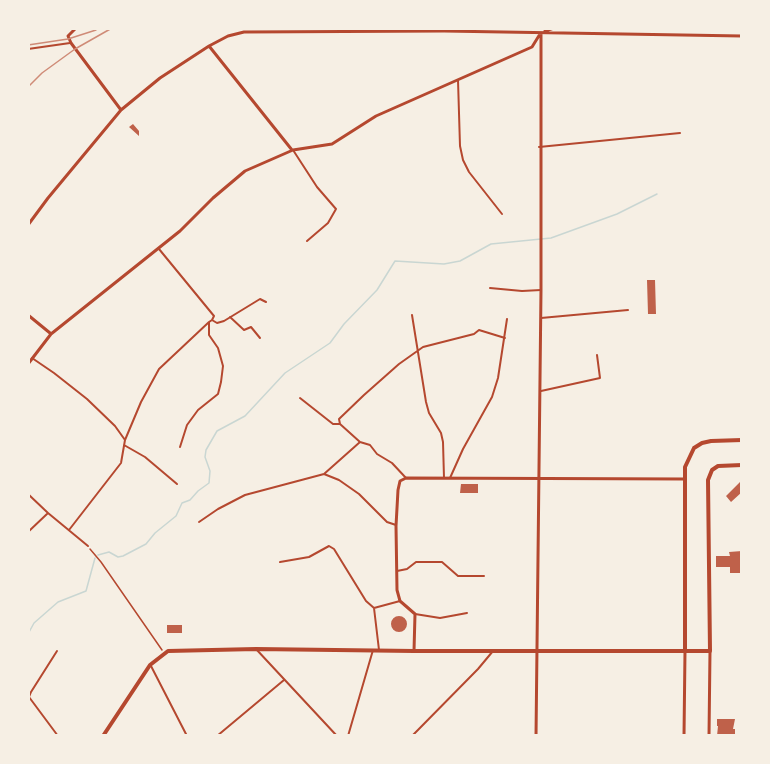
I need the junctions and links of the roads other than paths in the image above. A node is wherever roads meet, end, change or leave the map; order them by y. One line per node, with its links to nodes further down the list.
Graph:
1 (76, 28): 7 (street)
2 (554, 28): 4 (street)
3 (661, 28): 5 (street)
4 (541, 33): 5 (street); 8 (street); 10 (street); 13 (street)
5 (661, 35): 6 (street)
6 (741, 36)
7 (71, 43): 9 (street); 11 (street)
8 (208, 46): 11 (street); 14 (street)
9 (28, 49)
10 (458, 80): 14 (street); 15 (street)
11 (121, 110): 16 (street)
12 (680, 133): 13 (street)
13 (539, 147): 20 (street)
14 (293, 150): 17 (street); 18 (street)
15 (502, 214)
16 (28, 225)
17 (307, 241)
18 (159, 249): 28 (street); 29 (street)
19 (490, 288): 20 (street)
20 (541, 290): 26 (street)
21 (266, 302): 25 (street)
22 (628, 310): 26 (street)
23 (28, 315): 29 (street)
24 (412, 315): 32 (street)
25 (230, 317): 28 (street); 30 (street)
26 (541, 318): 36 (street)
27 (507, 319): 31 (street)
28 (210, 321): 40 (street); 43 (street)
29 (51, 334): 34 (street)
30 (260, 338)
31 (505, 338): 32 (street); 48 (street)
32 (417, 350): 38 (street); 47 (street)
33 (597, 355): 36 (street)
34 (32, 358): 35 (street); 40 (street)
35 (28, 364)
36 (539, 392): 49 (street)
37 (300, 398): 38 (street)
38 (340, 424): 41 (street)
39 (741, 440): 50 (main road)
40 (125, 441): 42 (street)
41 (360, 442): 45 (street); 46 (street)
42 (124, 445): 51 (street); 56 (street)
43 (180, 447)
44 (741, 465): 73 (main road)
45 (324, 474): 54 (street); 55 (street)
46 (406, 478): 47 (street); 55 (street)
47 (444, 478): 48 (street)
48 (450, 478): 49 (street)
49 (539, 478): 50 (street); 71 (street)
50 (685, 479): 72 (main road)
51 (177, 484)
52 (28, 494): 53 (street)
53 (48, 513): 56 (street); 57 (street)
54 (199, 522)
55 (396, 526): 60 (street)
56 (69, 530): 58 (street)
57 (28, 532)
58 (88, 546)
59 (280, 562): 63 (street)
60 (397, 571): 61 (street); 62 (street)
61 (484, 576)
62 (400, 601): 63 (street); 65 (street)
63 (374, 608): 67 (street)
64 (467, 613): 65 (street)
65 (415, 614): 69 (street)
66 (256, 649): 67 (main road); 74 (main road); 75 (street)
67 (376, 650): 69 (main road); 82 (street)
68 (57, 651): 76 (street)
69 (414, 651): 70 (main road)
70 (493, 651): 71 (main road); 83 (street)
71 (538, 651): 72 (main road); 84 (street)
72 (685, 651): 73 (main road); 85 (street)
73 (710, 651): 86 (street)
74 (150, 665): 78 (main road); 79 (street)
75 (284, 680): 80 (street); 81 (street)
76 (53, 734): 77 (street)
77 (58, 735)
78 (103, 735)
79 (188, 735)
80 (217, 735)
81 (337, 735)
82 (348, 735)
83 (412, 735)
84 (536, 735)
85 (684, 735)
86 (709, 735)

